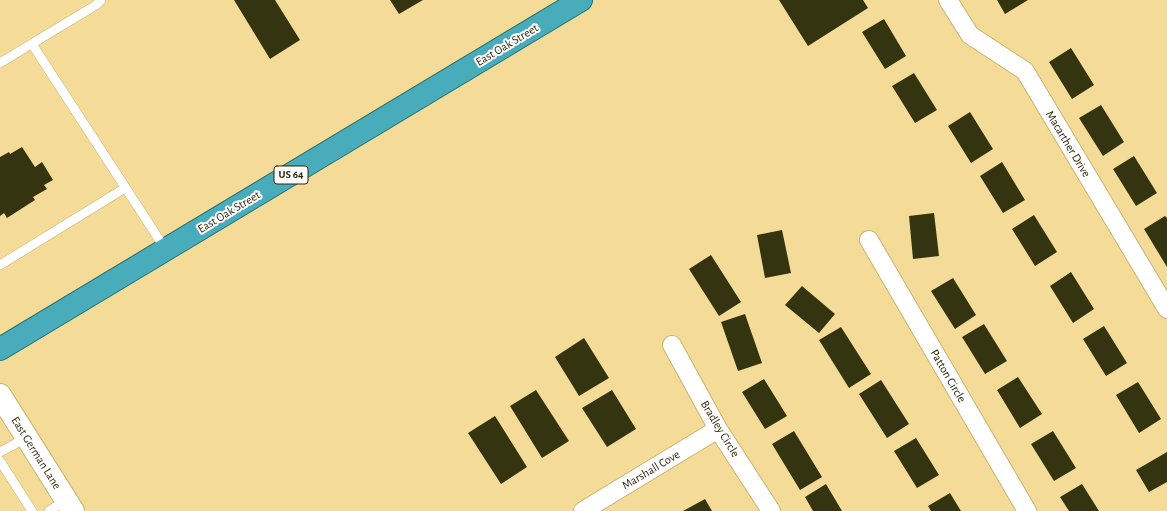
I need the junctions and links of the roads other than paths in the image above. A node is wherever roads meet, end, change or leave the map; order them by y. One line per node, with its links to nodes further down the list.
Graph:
1 (101, 0): 4 (lane)
2 (581, 0): 8 (highway, East Oak Street / US 64)
3 (948, 0): 10 (street, Macarther Drive)
4 (32, 44): 5 (lane); 6 (lane)
5 (0, 64)
6 (125, 188): 8 (lane); 9 (lane)
7 (869, 240): 22 (street, Patton Circle)
8 (166, 250): 12 (highway, East Oak Street / US 64)
9 (0, 265)
10 (1167, 309)
11 (672, 345): 14 (street, Bradley Circle)
12 (0, 349)
13 (0, 395): 15 (street, East German Lane)
14 (718, 429): 20 (street, Marshall Cove); 21 (street, Bradley Circle)
15 (26, 438): 16 (lane); 18 (street, East German Lane)
16 (0, 452)
17 (0, 461): 19 (lane)
18 (62, 508)
19 (32, 511)
20 (583, 511)
21 (771, 511)
22 (1027, 511)

